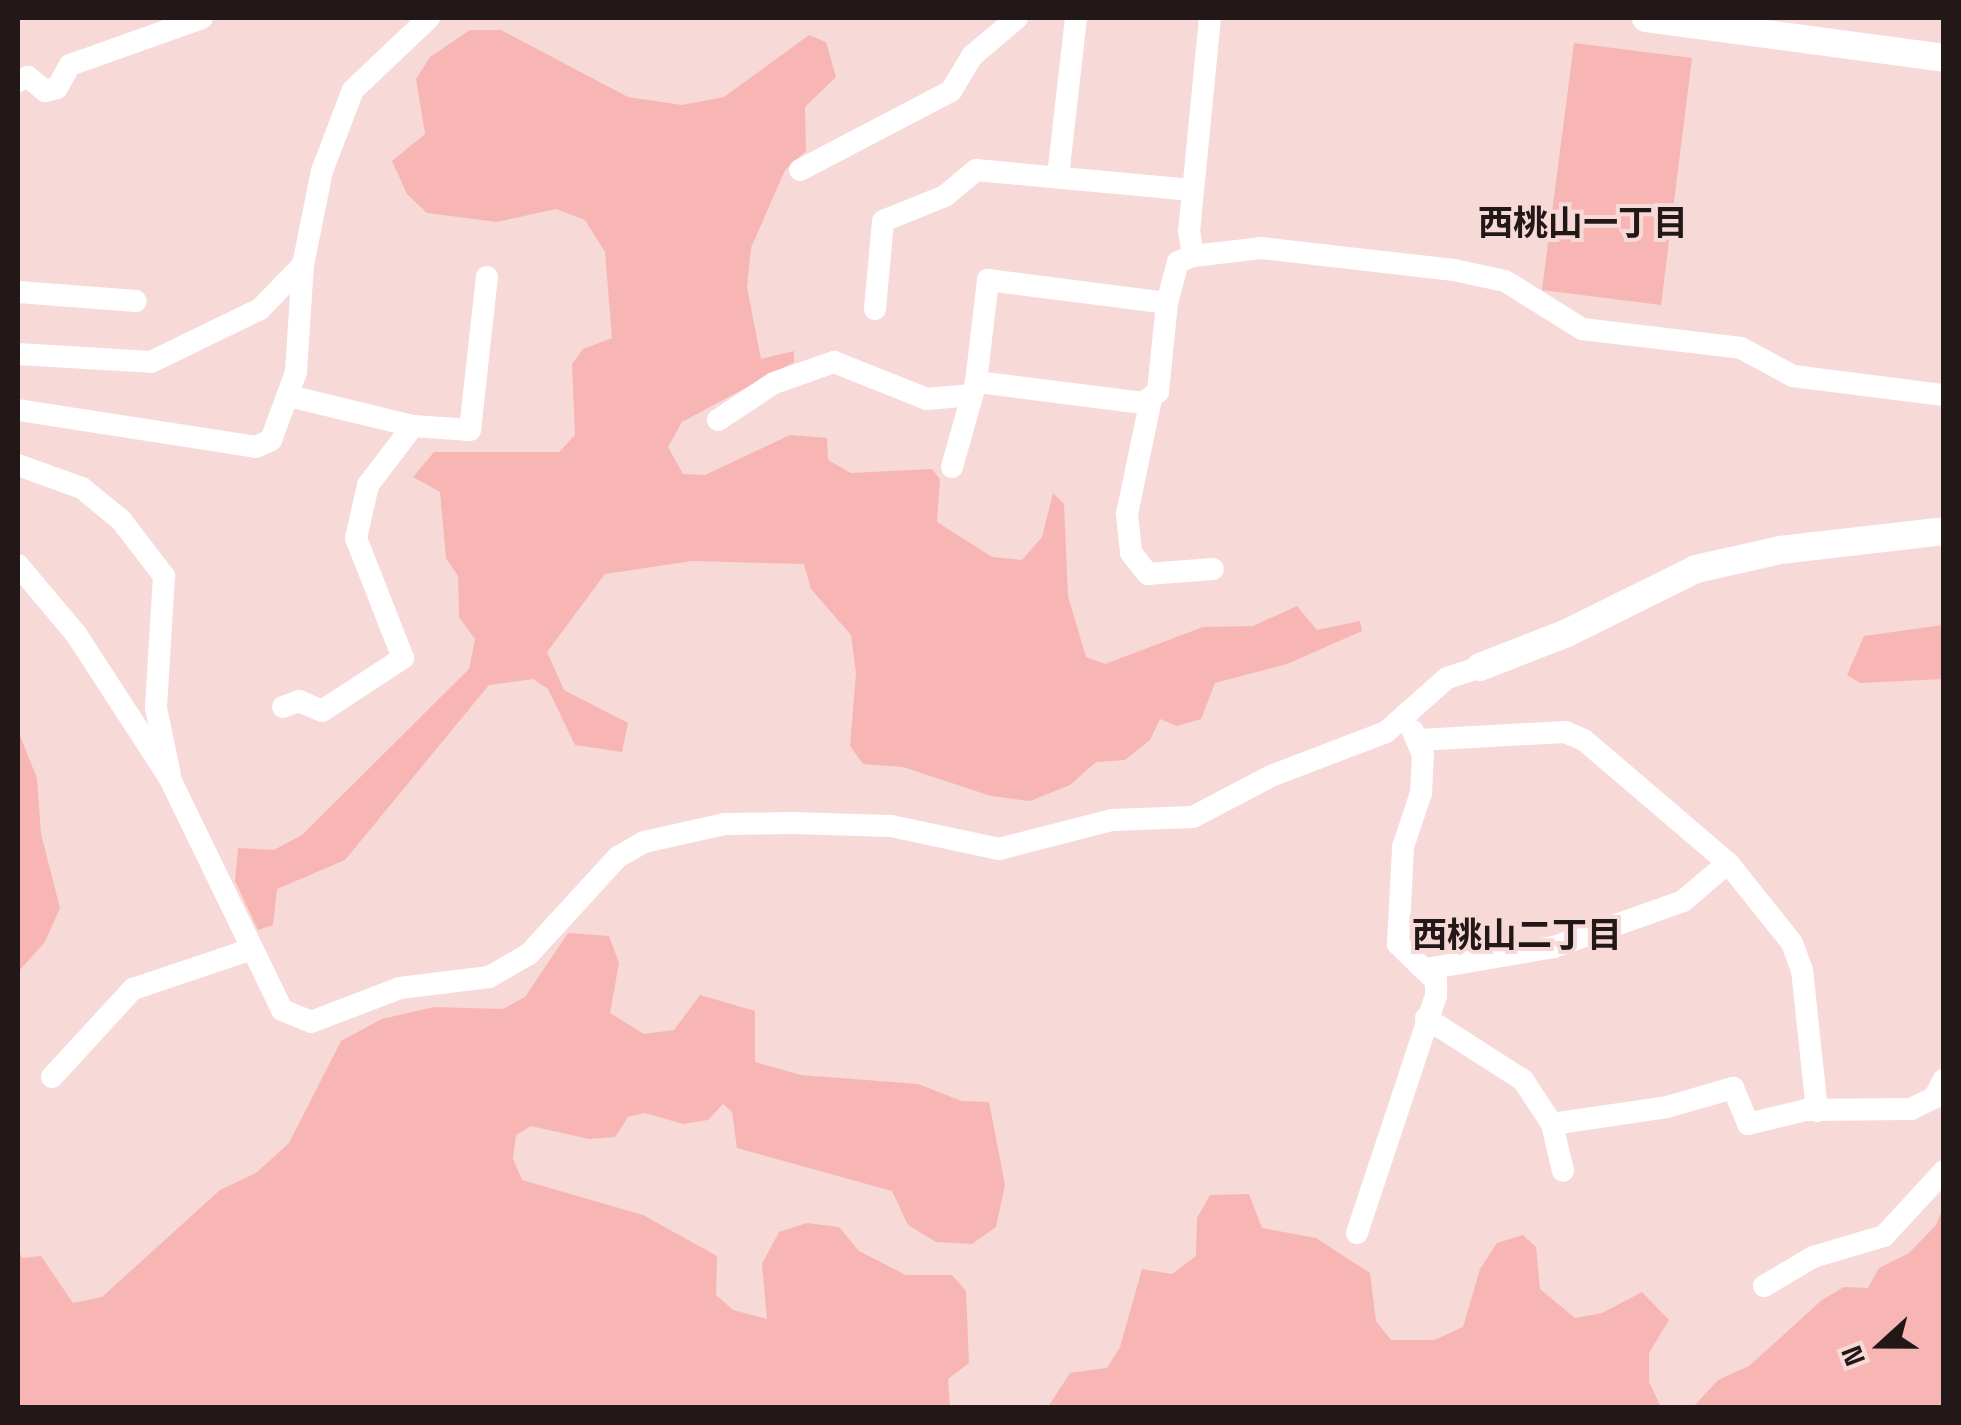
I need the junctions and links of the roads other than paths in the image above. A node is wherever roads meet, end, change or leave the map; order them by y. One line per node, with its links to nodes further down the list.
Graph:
1 (202, 18): 9 (street)
2 (429, 18): 14 (street)
3 (1017, 18): 10 (street)
4 (1076, 18): 11 (street)
5 (1210, 18): 12 (street)
6 (1646, 18): 7 (street)
7 (1784, 27): 8 (street)
8 (1944, 58)
9 (18, 81)
10 (800, 170)
11 (1058, 176): 12 (street); 19 (street)
12 (1192, 190): 13 (street)
13 (1193, 256): 18 (street); 22 (street)
14 (303, 266): 20 (street); 23 (street)
15 (487, 277): 27 (street)
16 (18, 292): 17 (street)
17 (136, 301)
18 (1166, 302): 21 (street); 24 (street)
19 (876, 309)
20 (18, 354)
21 (974, 388): 24 (street); 26 (street); 29 (street)
22 (1944, 395)
23 (290, 396): 25 (street); 27 (street)
24 (1151, 400): 32 (street)
25 (18, 410)
26 (718, 420)
27 (413, 426): 34 (street)
28 (18, 465): 37 (street)
29 (952, 467)
30 (1944, 531): 33 (street)
31 (18, 566): 37 (street)
32 (1213, 569)
33 (1480, 667): 35 (street)
34 (283, 707)
35 (1397, 722): 36 (street); 39 (street)
36 (1420, 740): 38 (street); 41 (street)
37 (170, 779): 39 (street)
38 (1728, 864): 40 (street); 46 (street)
39 (252, 949): 44 (street)
40 (1501, 955): 41 (street); 42 (street)
41 (1426, 969): 42 (street)
42 (1436, 996): 43 (street)
43 (1426, 1018): 47 (street); 50 (street)
44 (52, 1078)
45 (1940, 1097): 46 (street)
46 (1817, 1112): 47 (street)
47 (1552, 1124): 48 (street)
48 (1563, 1171)
49 (1944, 1172): 51 (street)
50 (1357, 1233)
51 (1764, 1286)

